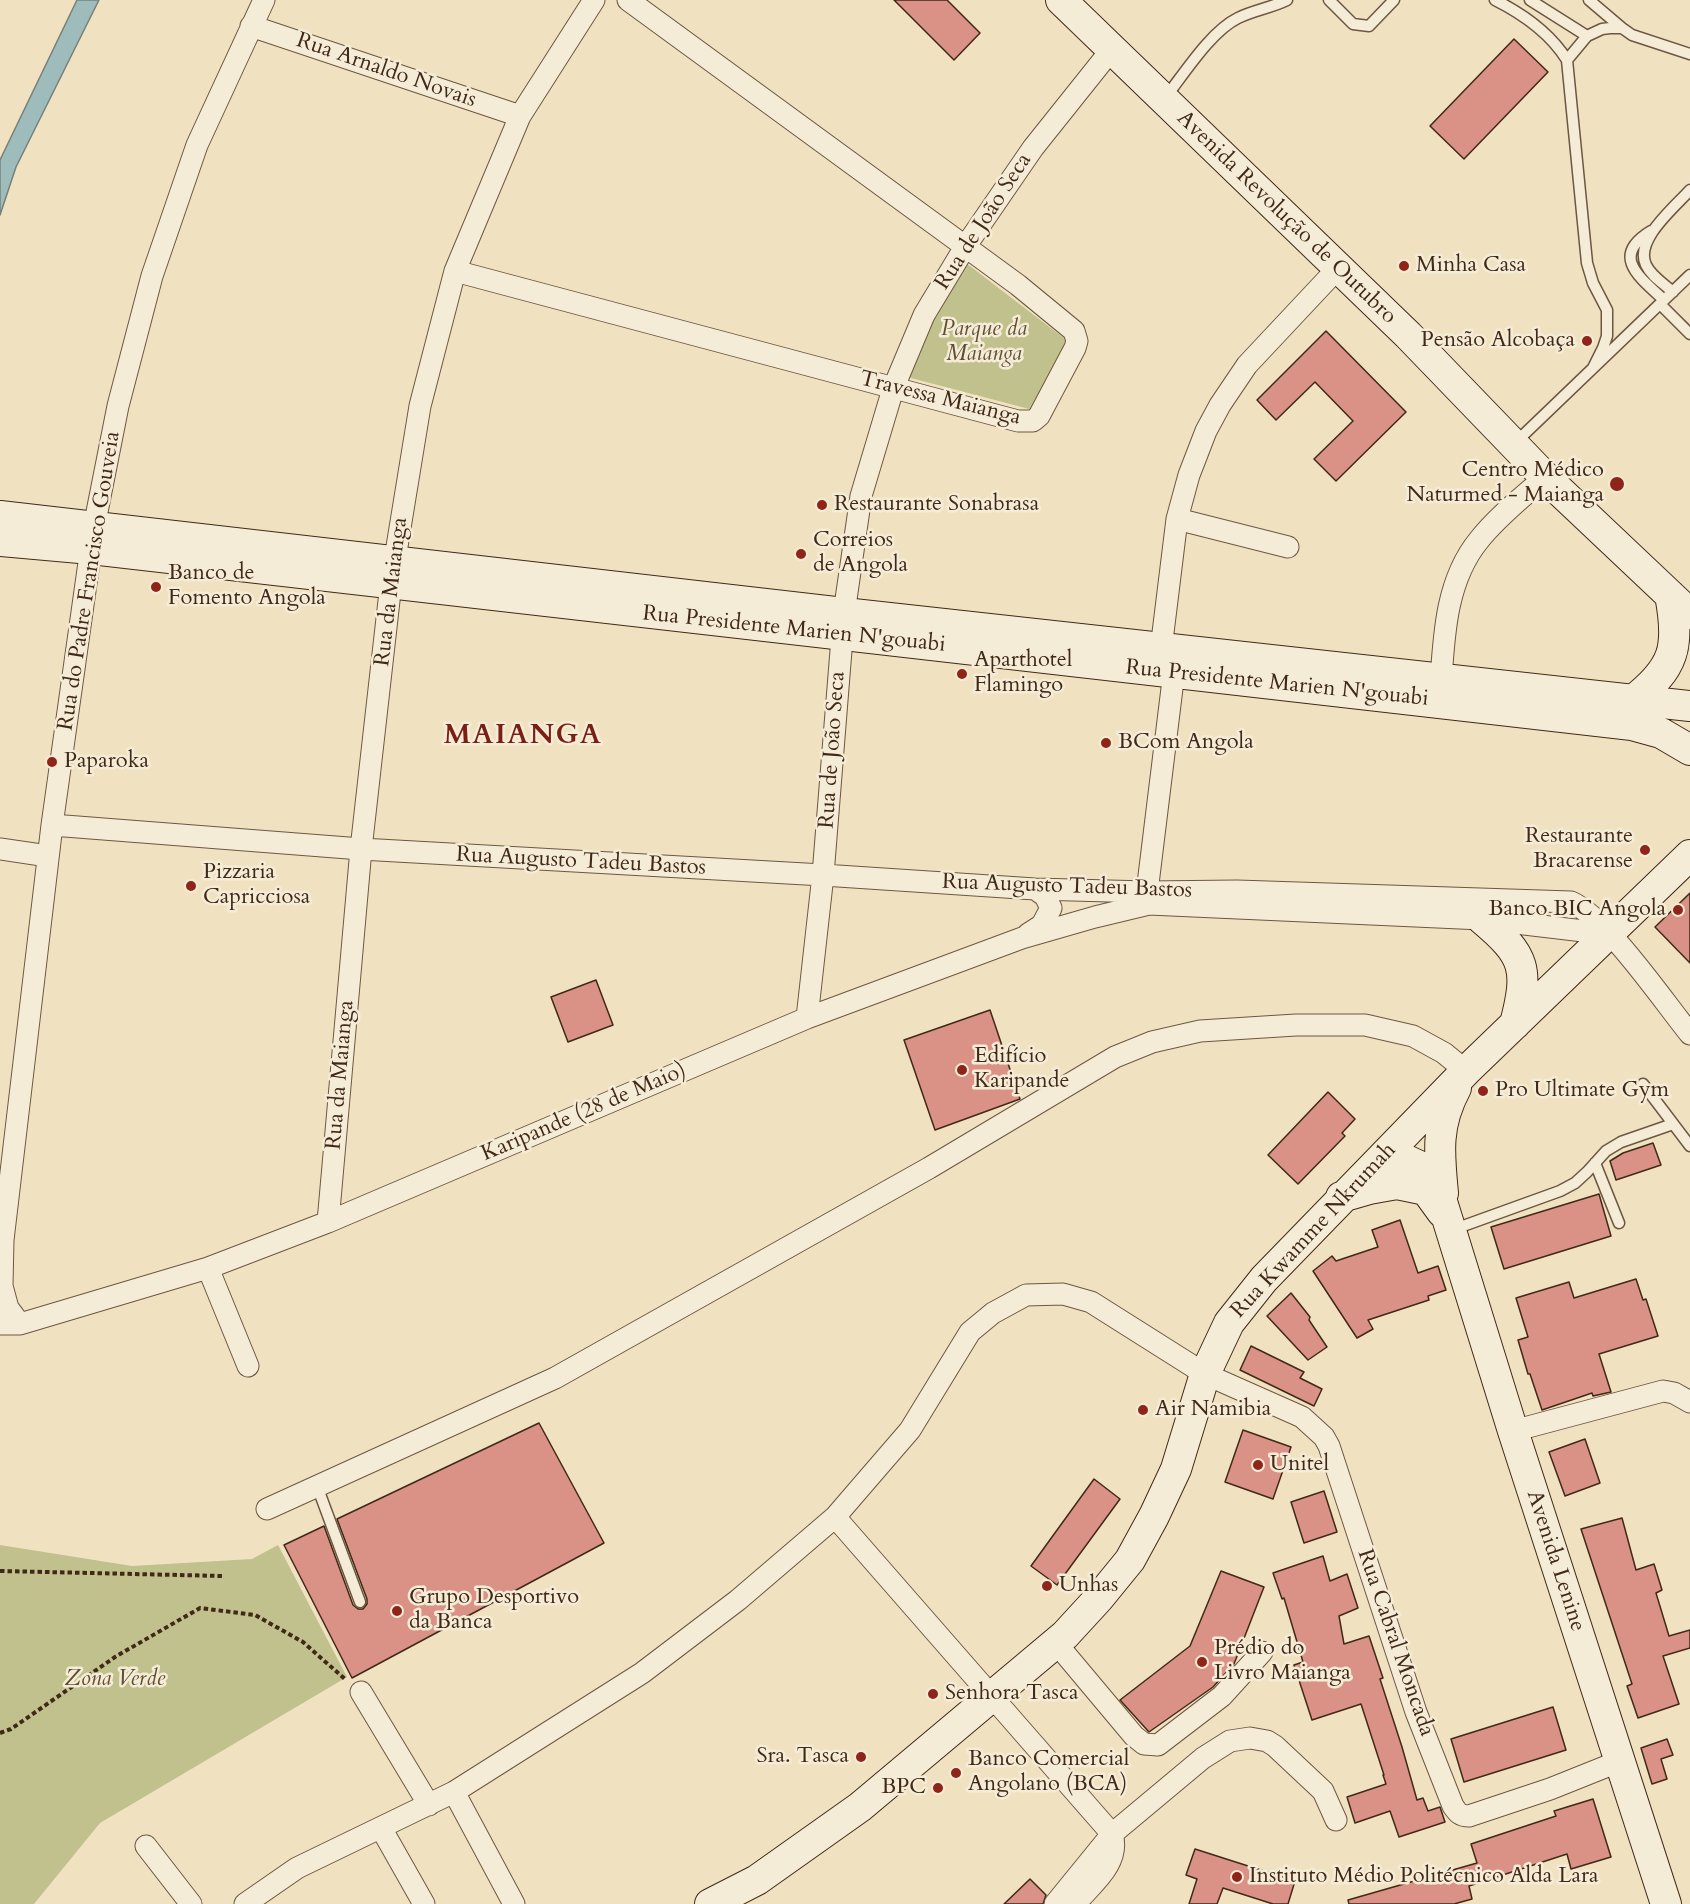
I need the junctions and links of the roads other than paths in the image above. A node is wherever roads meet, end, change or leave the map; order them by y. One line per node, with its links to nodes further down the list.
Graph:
1 (264, 0): 11 (street, Rua do Padre Francisco Gouveia)
2 (594, 0): 18 (street, Rua da Maianga)
3 (628, 0): 21 (street, Travessa Maianga)
4 (1061, 0): 14 (street, Avenida Revolução de Outubro)
5 (1287, 0): 17 (lane)
6 (1329, 0): 7 (lane)
7 (1394, 0)
8 (1495, 0): 16 (lane)
9 (1530, 0): 13 (lane)
10 (1589, 0): 12 (lane)
11 (251, 26): 18 (street, Rua Arnaldo Novais); 34 (street, Rua do Padre Francisco Gouveia)
12 (1622, 28): 13 (lane); 15 (lane)
13 (1587, 36): 16 (lane)
14 (1112, 49): 17 (street, Avenida Revolução de Outubro); 21 (street, Rua de João Seca)
15 (1690, 54)
16 (1567, 60): 28 (lane)
17 (1163, 99): 22 (street, Avenida Revolução de Outubro)
18 (520, 116): 23 (street, Rua da Maianga)
19 (1690, 190): 20 (lane)
20 (1654, 229): 25 (lane); 26 (lane)
21 (965, 247): 29 (street, Rua de João Seca); 29 (street, Travessa Maianga)
22 (1338, 268): 30 (street, Avenida Revolução de Outubro); 33 (street)
23 (455, 271): 29 (street, Travessa Maianga); 37 (street, Rua da Maianga)
24 (1690, 276): 25 (lane)
25 (1673, 292): 26 (lane)
26 (1662, 302): 27 (lane); 28 (lane)
27 (1690, 334)
28 (1593, 368): 30 (lane)
29 (893, 389): 39 (street, Rua de João Seca)
30 (1514, 445): 31 (street, Avenida Revolução de Outubro)
31 (1545, 477): 38 (street, Avenida Revolução de Outubro); 42 (street)
32 (0, 516): 34 (street, Rua Presidente Marien N'gouabi)
33 (1177, 519): 36 (street); 41 (street)
34 (93, 538): 35 (street, Rua Presidente Marien N'gouabi); 37 (street, Rua Presidente Marien N'gouabi); 46 (street, Rua do Padre Francisco Gouveia)
35 (0, 541)
36 (1288, 547)
37 (392, 573): 39 (street, Rua Presidente Marien N'gouabi); 48 (street, Rua da Maianga)
38 (1680, 604): 40 (street, Avenida Revolução de Outubro); 43 (street)
39 (843, 625): 41 (street, Rua Presidente Marien N'gouabi); 51 (street, Rua de João Seca)
40 (1690, 626)
41 (1167, 660): 42 (street, Rua Presidente Marien N'gouabi); 45 (street, Rua Presidente Marien N'gouabi); 53 (street)
42 (1441, 680): 43 (street, Rua Presidente Marien N'gouabi)
43 (1632, 701): 44 (street, Rua Presidente Marien N'gouabi)
44 (1690, 706)
45 (1690, 750)
46 (52, 825): 48 (street, Rua Augusto Tadeu Bastos); 50 (street, Rua do Padre Francisco Gouveia)
47 (0, 849): 50 (street)
48 (361, 849): 51 (street, Rua Augusto Tadeu Bastos); 67 (street, Rua da Maianga)
49 (1690, 855): 55 (street, Rua Kwamme Nkrumah)
50 (48, 856): 71 (street, Rua do Padre Francisco Gouveia)
51 (823, 875): 52 (street, Rua Augusto Tadeu Bastos); 57 (street, Rua de João Seca)
52 (1035, 889): 53 (street, Rua Augusto Tadeu Bastos); 56 (street)
53 (1148, 898): 54 (street, Rua Augusto Tadeu Bastos); 55 (street, Rua Augusto Tadeu Bastos); 56 (street, Karipande (28 de Maio))
54 (1482, 919): 55 (street, Rua Augusto Tadeu Bastos); 58 (street)
55 (1609, 934): 58 (street, Rua Kwamme Nkrumah); 59 (street)
56 (1022, 938): 57 (street, Karipande (28 de Maio))
57 (807, 1018): 67 (street, Karipande (28 de Maio))
58 (1515, 1024): 60 (street, Rua Kwamme Nkrumah)
59 (1690, 1034)
60 (1466, 1071): 64 (street, Rua Kwamme Nkrumah); 69 (street); 76 (street)
61 (1643, 1084): 62 (lane)
62 (1672, 1124): 63 (lane); 65 (lane)
63 (1690, 1146)
64 (1377, 1163): 66 (street, Rua Kwamme Nkrumah); 69 (street, Avenida Lenine)
65 (1595, 1163): 68 (lane); 69 (lane)
66 (1341, 1197): 69 (street, Avenida Lenine); 73 (street, Rua Kwamme Nkrumah)
67 (328, 1222): 70 (street, Karipande (28 de Maio))
68 (1619, 1223)
69 (1448, 1224): 75 (street, Avenida Lenine)
70 (208, 1268): 71 (street, Karipande (28 de Maio)); 72 (street)
71 (10, 1324)
72 (248, 1366)
73 (1205, 1374): 78 (street); 80 (street, Rua Kwamme Nkrumah); 84 (street, Rua Cabral Moncada)
74 (1690, 1402): 75 (street)
75 (1513, 1431): 84 (street, Avenida Lenine)
76 (317, 1486): 77 (street); 79 (lane)
77 (267, 1509)
78 (835, 1517): 83 (street); 85 (street)
79 (360, 1602)
80 (1056, 1643): 81 (street); 83 (street, Rua Kwamme Nkrumah)
81 (1262, 1652)
82 (361, 1692): 86 (street)
83 (993, 1696): 89 (street); 95 (street, Rua Kwamme Nkrumah)
84 (1620, 1761): 98 (street, Avenida Lenine)
85 (454, 1792): 86 (street); 94 (street)
86 (429, 1805): 88 (street)
87 (1336, 1820): 89 (street)
88 (381, 1828): 92 (street); 93 (street)
89 (1112, 1834): 96 (street); 97 (street)
90 (146, 1846): 91 (street)
91 (191, 1904)
92 (245, 1904)
93 (424, 1904)
94 (514, 1904)
95 (710, 1904)
96 (1055, 1904)
97 (1075, 1904)
98 (1665, 1904)

